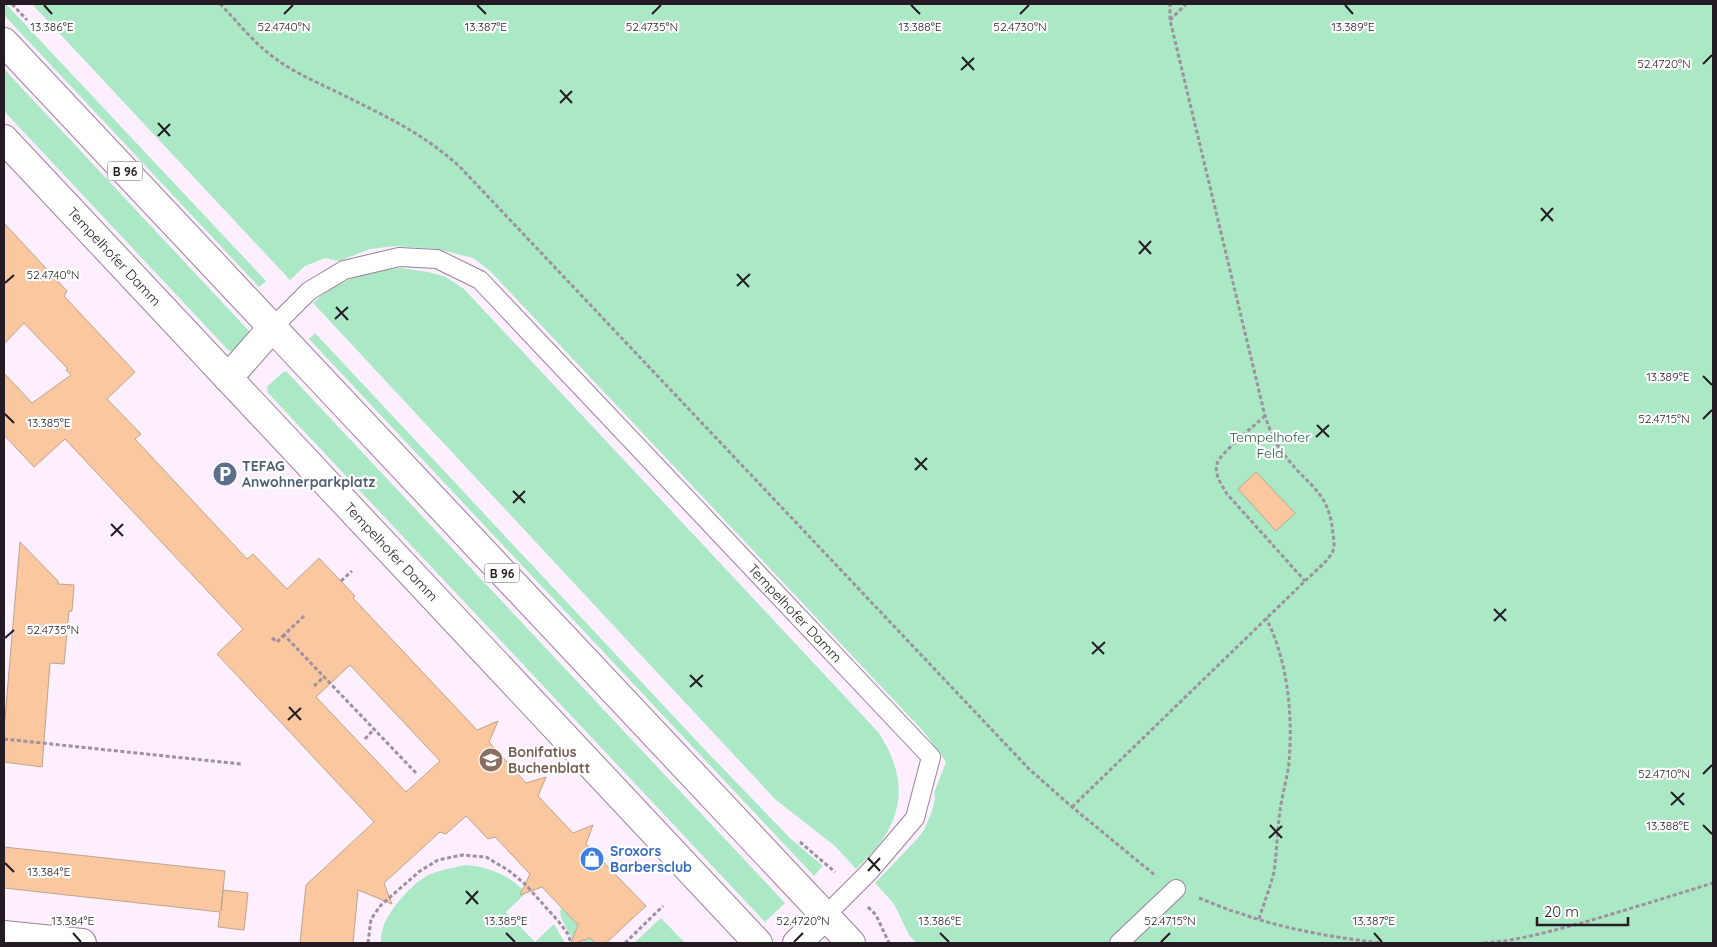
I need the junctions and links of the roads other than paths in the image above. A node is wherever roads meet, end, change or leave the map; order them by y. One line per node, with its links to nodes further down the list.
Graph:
1 (4, 42): 3 (main road, B 96)
2 (4, 139): 4 (main road, Tempelhofer Damm)
3 (272, 328): 4 (main road); 6 (main road, B 96); 6 (lane, Tempelhofer Damm)
4 (228, 378): 9 (main road, Tempelhofer Damm)
5 (1176, 889): 12 (lane)
6 (825, 916): 10 (main road); 11 (main road, B 96)
7 (4, 935): 8 (main road)
8 (82, 943)
9 (758, 943)
10 (798, 943)
11 (851, 943)
12 (1119, 943)

